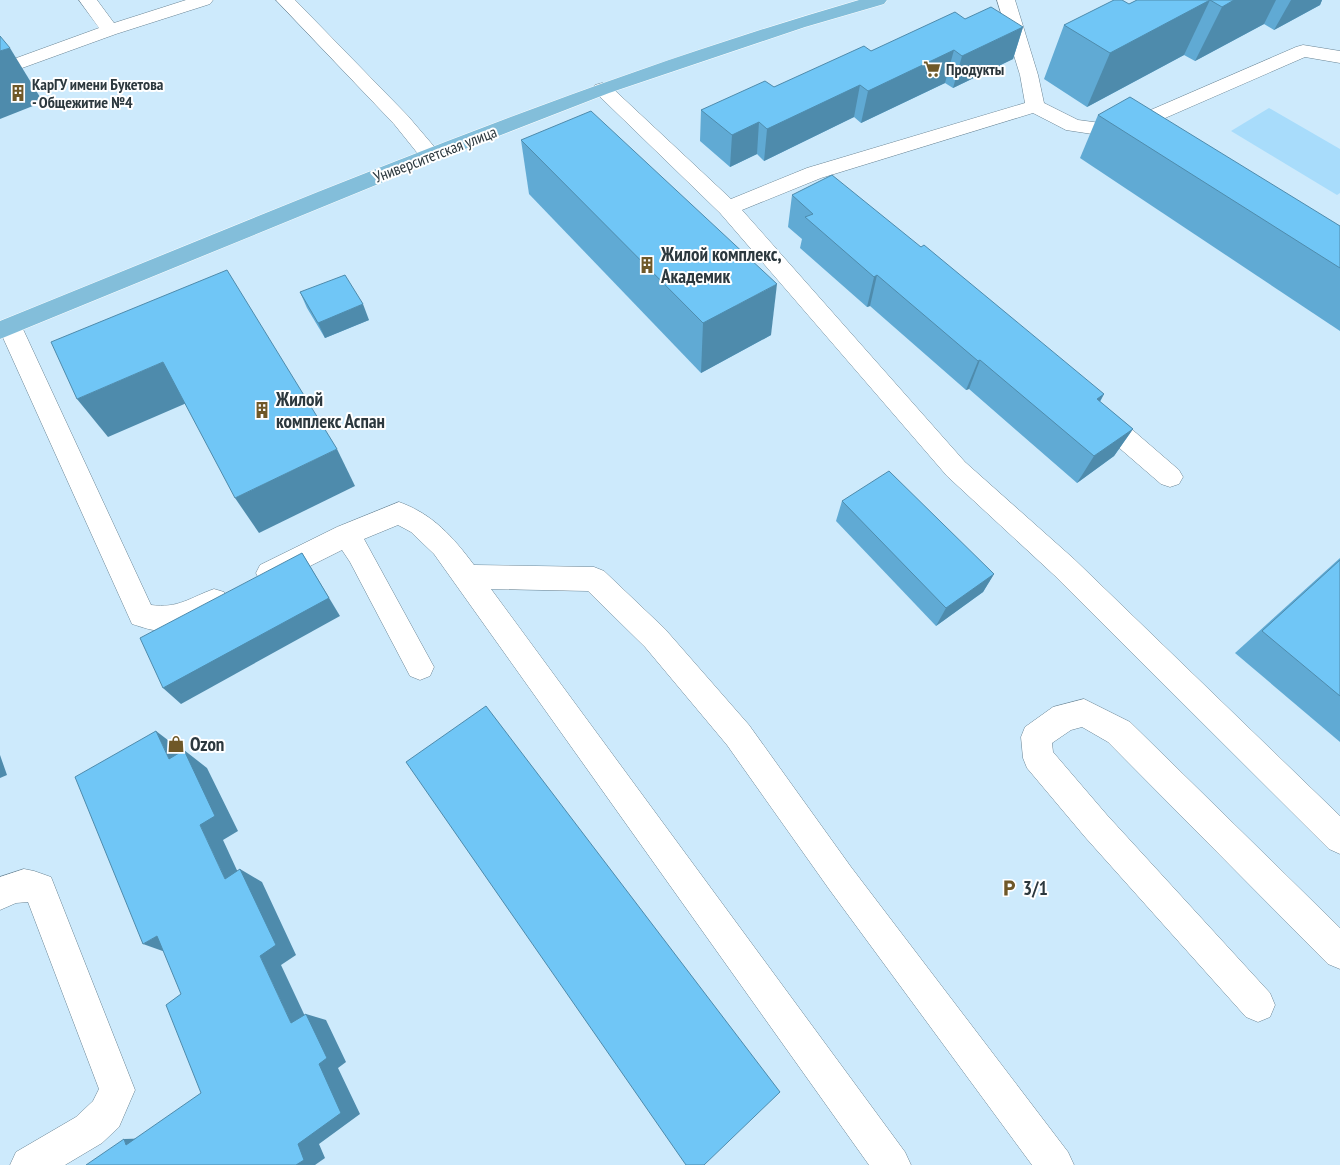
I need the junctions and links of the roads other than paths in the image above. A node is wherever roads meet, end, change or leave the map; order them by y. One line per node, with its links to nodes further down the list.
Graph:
1 (88, 0): 6 (lane)
2 (204, 0): 6 (lane)
3 (285, 0): 13 (lane)
4 (878, 0): 9 (main road, Университетская улица)
5 (1006, 0): 10 (lane)
6 (110, 30): 8 (lane)
7 (1340, 57): 11 (lane)
8 (0, 70)
9 (602, 89): 13 (main road, Университетская улица); 16 (lane)
10 (1035, 106): 11 (lane); 14 (lane)
11 (1117, 131): 12 (lane)
12 (1142, 147)
13 (430, 155): 17 (main road, Университетская улица)
14 (814, 173): 15 (lane); 16 (lane)
15 (837, 192)
16 (728, 208): 23 (lane)
17 (5, 328): 20 (lane)
18 (1080, 399): 19 (lane)
19 (1170, 477)
20 (346, 535): 21 (lane); 22 (lane)
21 (466, 577): 28 (lane); 29 (lane)
22 (420, 667)
23 (1340, 838)
24 (0, 894): 27 (lane)
25 (1340, 952): 26 (lane)
26 (1258, 1004)
27 (29, 1165)
28 (892, 1165)
29 (1055, 1165)

